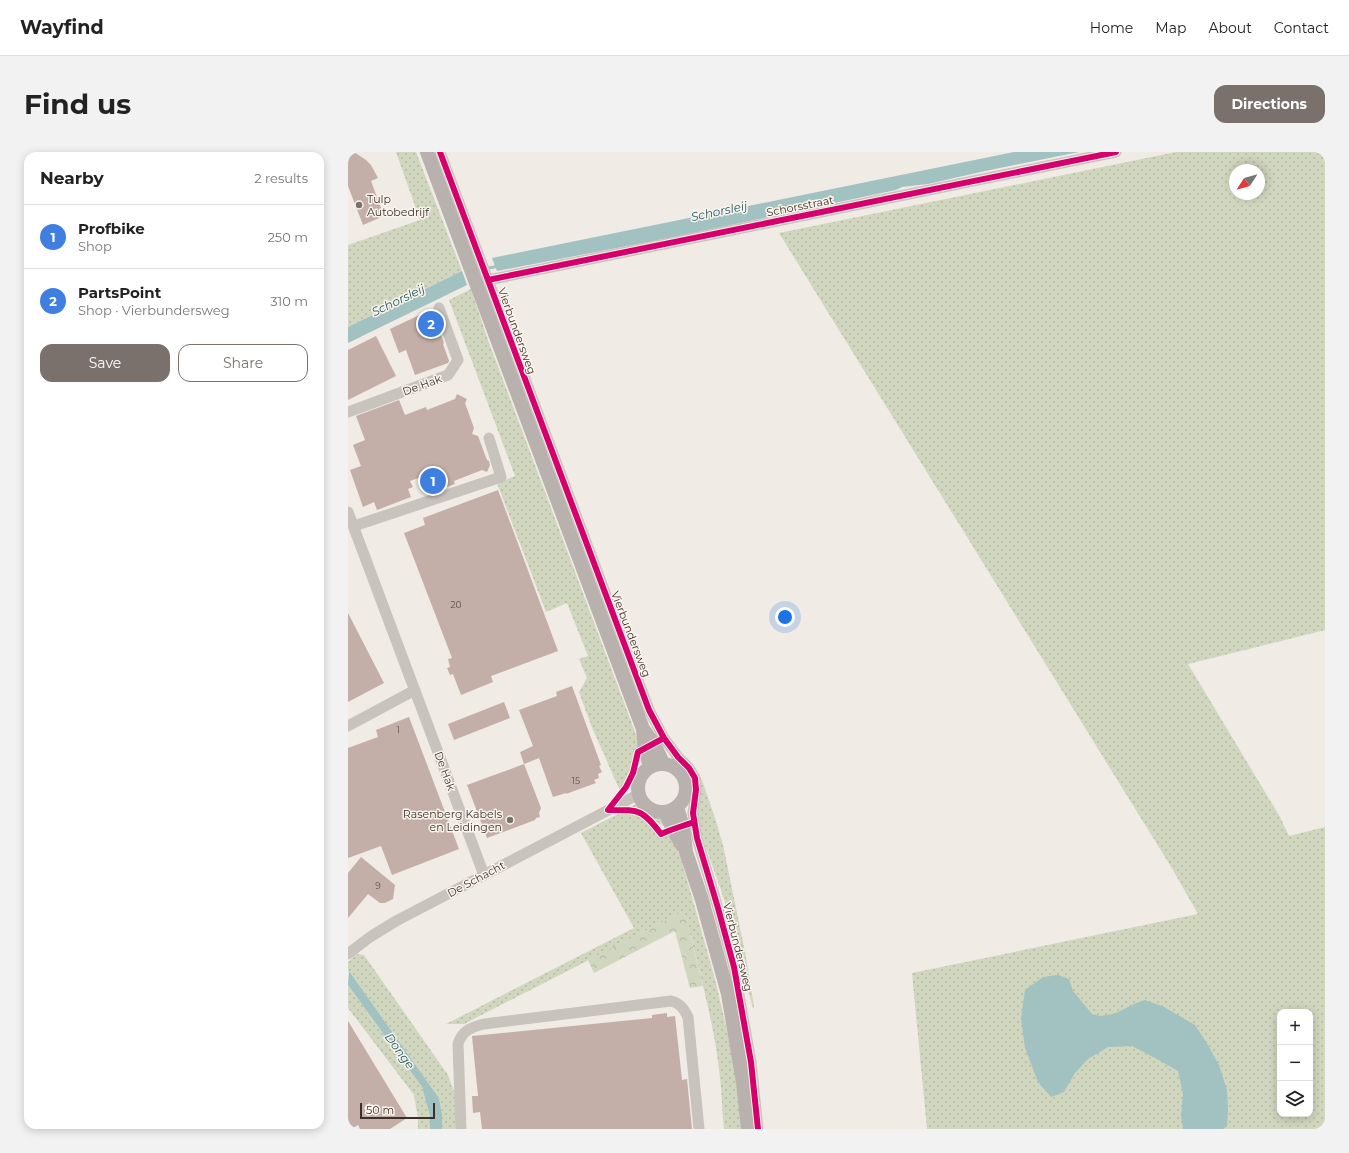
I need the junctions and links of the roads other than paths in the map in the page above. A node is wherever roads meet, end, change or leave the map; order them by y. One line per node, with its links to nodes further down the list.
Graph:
1 (427, 152): 10 (main road, Vierbundersweg)
2 (440, 152): 4 (street, Vierbundersweg)
3 (1116, 152): 4 (street, Schorsstraat)
4 (488, 280): 10 (street, Vierbundersweg)
5 (439, 308): 6 (street, De Hak)
6 (348, 412)
7 (489, 438): 9 (street)
8 (348, 512): 9 (street, De Hak)
9 (354, 526): 11 (street, De Hak)
10 (579, 542): 13 (main road, Vierbundersweg); 21 (street, Vierbundersweg)
11 (415, 690): 12 (street); 16 (street, De Hak)
12 (348, 726)
13 (656, 765): 14 (main road); 15 (main road)
14 (639, 794): 15 (main road); 16 (street, De Schacht)
15 (671, 810): 20 (main road, Vierbundersweg)
16 (484, 875): 17 (street, De Schacht)
17 (348, 954)
18 (461, 1129): 19 (street)
19 (699, 1129)
20 (748, 1129)
21 (758, 1129)

